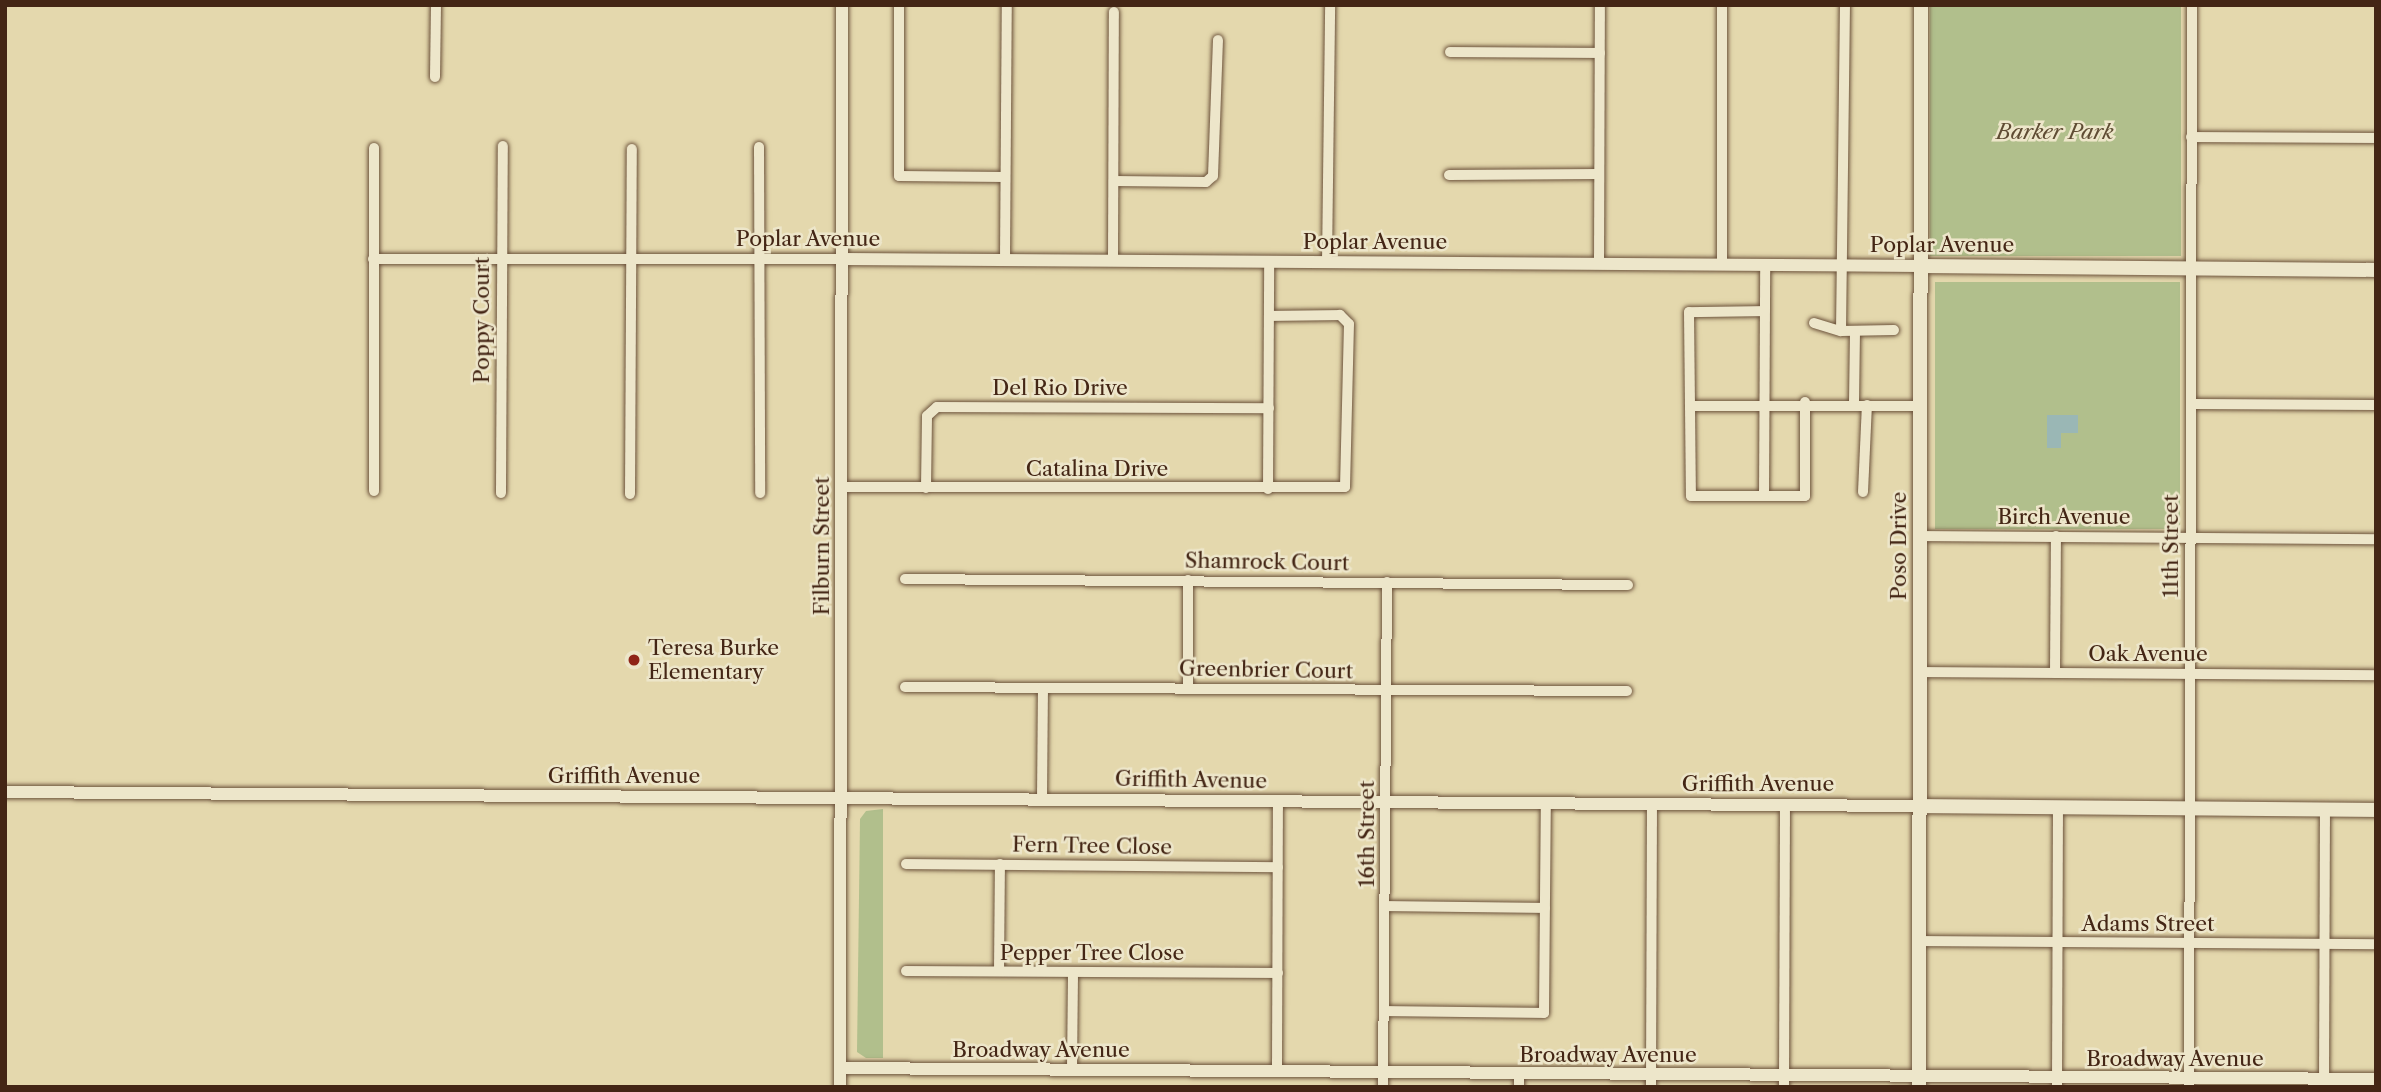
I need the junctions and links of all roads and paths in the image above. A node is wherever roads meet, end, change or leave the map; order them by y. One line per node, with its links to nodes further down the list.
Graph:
1 (436, 5): 15 (street)
2 (842, 5): 27 (street, Filburn Street)
3 (899, 5): 24 (street)
4 (1007, 5): 24 (street)
5 (1330, 5): 34 (street)
6 (1600, 5): 14 (street)
7 (1722, 5): 36 (street)
8 (1845, 5): 38 (street)
9 (1921, 5): 39 (main road, Poso Drive)
10 (2192, 5): 16 (street, 11th Street)
11 (1114, 12): 25 (street)
12 (1218, 40): 25 (street)
13 (1450, 52): 14 (street)
14 (1600, 53): 22 (street)
15 (435, 77)
16 (2191, 136): 17 (street); 40 (street, 11th Street)
17 (2376, 138)
18 (503, 146): 28 (street, Poppy Court)
19 (759, 147): 30 (street)
20 (374, 148): 26 (street)
21 (632, 149): 29 (street)
22 (1599, 174): 23 (street); 35 (street)
23 (1449, 175)
24 (1005, 177): 31 (street)
25 (1114, 181): 32 (street)
26 (373, 259): 28 (street, Poplar Avenue); 60 (street)
27 (842, 259): 30 (street, Poplar Avenue); 31 (street, Poplar Avenue); 57 (street, Filburn Street)
28 (502, 260): 29 (street, Poplar Avenue); 62 (street, Poppy Court)
29 (630, 260): 30 (street, Poplar Avenue); 64 (street)
30 (760, 260): 63 (street)
31 (1005, 260): 32 (street, Poplar Avenue)
32 (1113, 261): 33 (street, Poplar Avenue)
33 (1269, 262): 34 (street, Poplar Avenue); 43 (street)
34 (1327, 263): 35 (street, Poplar Avenue)
35 (1599, 263): 36 (street, Poplar Avenue)
36 (1722, 265): 37 (street, Poplar Avenue)
37 (1765, 266): 38 (street, Poplar Avenue); 42 (street)
38 (1843, 266): 39 (street, Poplar Avenue); 46 (street)
39 (1921, 266): 40 (main road, Poplar Avenue); 55 (main road, Poso Drive)
40 (2191, 267): 41 (main road, Poplar Avenue); 51 (street, 11th Street)
41 (2376, 270)
42 (1765, 311): 50 (street); 54 (street)
43 (1270, 316): 56 (street); 59 (street, Catalina Drive)
44 (1814, 323): 46 (street)
45 (1894, 330): 47 (street)
46 (1841, 331): 47 (street)
47 (1855, 331): 49 (street)
48 (1805, 402): 49 (street); 50 (street); 65 (street)
49 (1854, 403): 52 (street)
50 (1762, 404): 54 (street); 65 (street)
51 (2191, 404): 53 (street); 68 (street, 11th Street)
52 (1867, 405): 55 (street); 61 (street)
53 (2376, 405)
54 (1690, 406): 65 (street)
55 (1921, 406): 66 (main road, Poso Drive)
56 (1269, 408): 58 (street, Del Rio Drive); 59 (street)
57 (842, 487): 58 (street, Catalina Drive); 84 (street, Filburn Street)
58 (926, 488): 59 (street, Catalina Drive)
59 (1268, 489)
60 (374, 491)
61 (1863, 492)
62 (501, 493)
63 (760, 493)
64 (630, 494)
65 (1764, 495)
66 (1920, 536): 67 (street, Birch Avenue); 74 (main road, Poso Drive)
67 (2056, 536): 68 (street, Birch Avenue); 75 (street)
68 (2191, 536): 69 (street, Birch Avenue); 76 (street, 11th Street)
69 (2376, 539)
70 (905, 579): 71 (street, Shamrock Court)
71 (1188, 580): 72 (street, Shamrock Court); 80 (street)
72 (1387, 582): 73 (street, Shamrock Court); 81 (street, 16th Street)
73 (1628, 585)
74 (1920, 672): 75 (street, Oak Avenue); 91 (main road, Poso Drive)
75 (2055, 673): 76 (street, Oak Avenue)
76 (2190, 674): 77 (street, Oak Avenue); 93 (street, 11th Street)
77 (2376, 675)
78 (905, 687): 79 (street, Greenbrier Court)
79 (1043, 688): 80 (street, Greenbrier Court); 85 (street)
80 (1188, 688): 81 (street, Greenbrier Court)
81 (1387, 691): 82 (street, Greenbrier Court); 86 (street, 16th Street)
82 (1627, 691)
83 (5, 792): 84 (street, Griffith Avenue)
84 (841, 799): 85 (street, Griffith Avenue); 111 (street, Filburn Street)
85 (1042, 799): 87 (street, Griffith Avenue)
86 (1386, 801): 87 (street, Griffith Avenue); 88 (street, Griffith Avenue); 99 (street, 16th Street)
87 (1278, 802): 98 (street)
88 (1545, 804): 89 (street, Griffith Avenue); 100 (street)
89 (1652, 804): 90 (street, Griffith Avenue); 117 (street)
90 (1785, 805): 91 (street, Griffith Avenue); 118 (street)
91 (1920, 806): 92 (main road, Griffith Avenue); 101 (main road, Poso Drive)
92 (2059, 807): 93 (main road, Griffith Avenue); 102 (street)
93 (2190, 808): 94 (main road, Griffith Avenue); 103 (street, 11th Street)
94 (2325, 809): 95 (main road, Griffith Avenue); 104 (street)
95 (2376, 810)
96 (906, 864): 97 (street, Fern Tree Close)
97 (1000, 864): 98 (street, Fern Tree Close); 107 (street)
98 (1278, 867): 109 (street)
99 (1386, 906): 100 (street); 110 (street, 16th Street)
100 (1545, 908): 110 (street)
101 (1920, 941): 102 (street, Adams Street); 119 (main road, Poso Drive)
102 (2058, 942): 103 (street, Adams Street); 120 (street)
103 (2189, 943): 104 (street, Adams Street); 121 (street, 11th Street)
104 (2324, 944): 105 (street, Adams Street); 122 (street)
105 (2376, 944)
106 (906, 971): 107 (street, Pepper Tree Close)
107 (999, 971): 108 (street, Pepper Tree Close)
108 (1073, 973): 109 (street, Pepper Tree Close); 112 (street)
109 (1278, 973): 113 (street)
110 (1385, 1010): 114 (street, 16th Street)
111 (840, 1068): 112 (street, Broadway Avenue); 123 (street, Filburn Street)
112 (1072, 1069): 113 (street, Broadway Avenue)
113 (1278, 1071): 114 (street, Broadway Avenue)
114 (1384, 1072): 115 (street, Broadway Avenue); 124 (street, 16th Street)
115 (1519, 1073): 117 (street, Broadway Avenue); 125 (street)
116 (2376, 1079): 122 (street, Broadway Avenue)
117 (1651, 1080): 118 (street, Broadway Avenue)
118 (1784, 1081): 119 (street, Broadway Avenue)
119 (1919, 1081): 120 (street, Broadway Avenue)
120 (2057, 1082): 121 (street, Broadway Avenue)
121 (2189, 1082): 122 (street, Broadway Avenue)
122 (2324, 1083)
123 (840, 1087)
124 (1383, 1087)
125 (1518, 1087)

